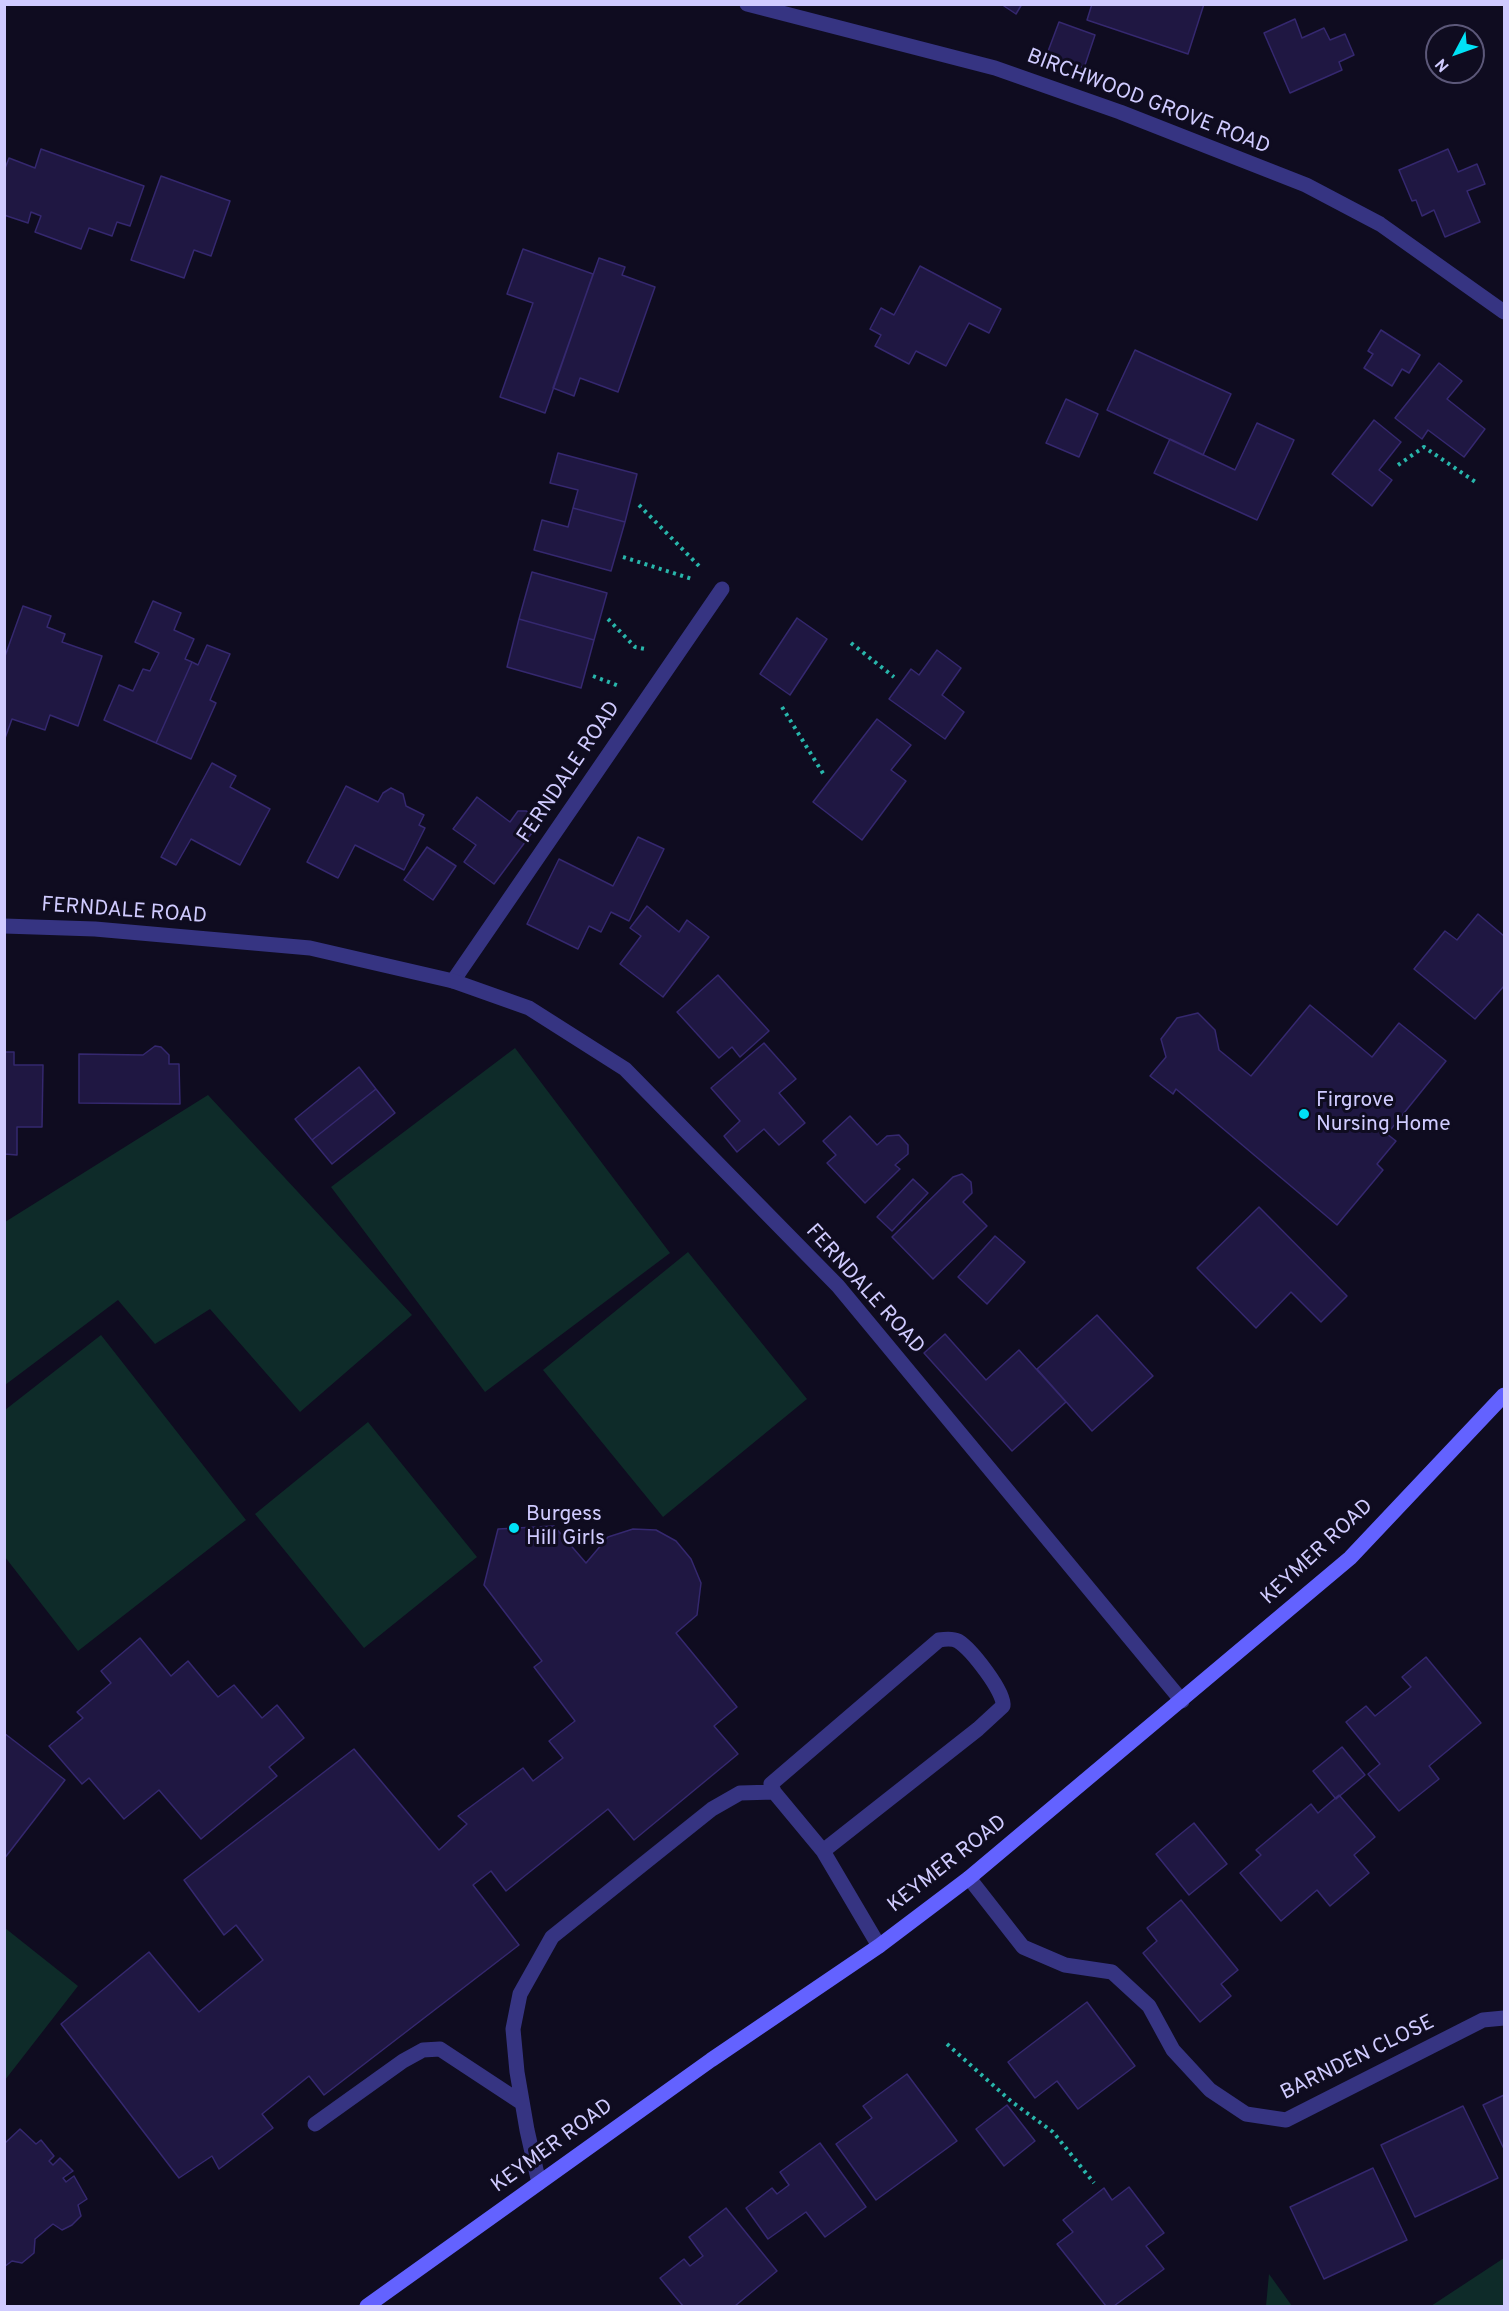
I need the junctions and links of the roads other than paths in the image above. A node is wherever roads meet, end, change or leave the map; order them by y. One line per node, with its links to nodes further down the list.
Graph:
1 (747, 4): 2 (street, BIRCHWOOD GROVE ROAD)
2 (1504, 312)
3 (722, 589): 5 (street, FERNDALE ROAD)
4 (4, 926): 5 (street, FERNDALE ROAD)
5 (453, 981): 7 (street, FERNDALE ROAD)
6 (1504, 1395): 7 (main road, KEYMER ROAD)
7 (1182, 1701): 10 (main road, KEYMER ROAD)
8 (774, 1792): 9 (street); 9 (street); 13 (street)
9 (822, 1851): 11 (street)
10 (969, 1878): 11 (main road, KEYMER ROAD); 12 (street, BARNDEN CLOSE)
11 (879, 1946): 15 (main road, KEYMER ROAD)
12 (1504, 2018)
13 (522, 2103): 14 (street); 15 (street)
14 (315, 2124)
15 (539, 2183): 16 (main road, KEYMER ROAD)
16 (370, 2305)

